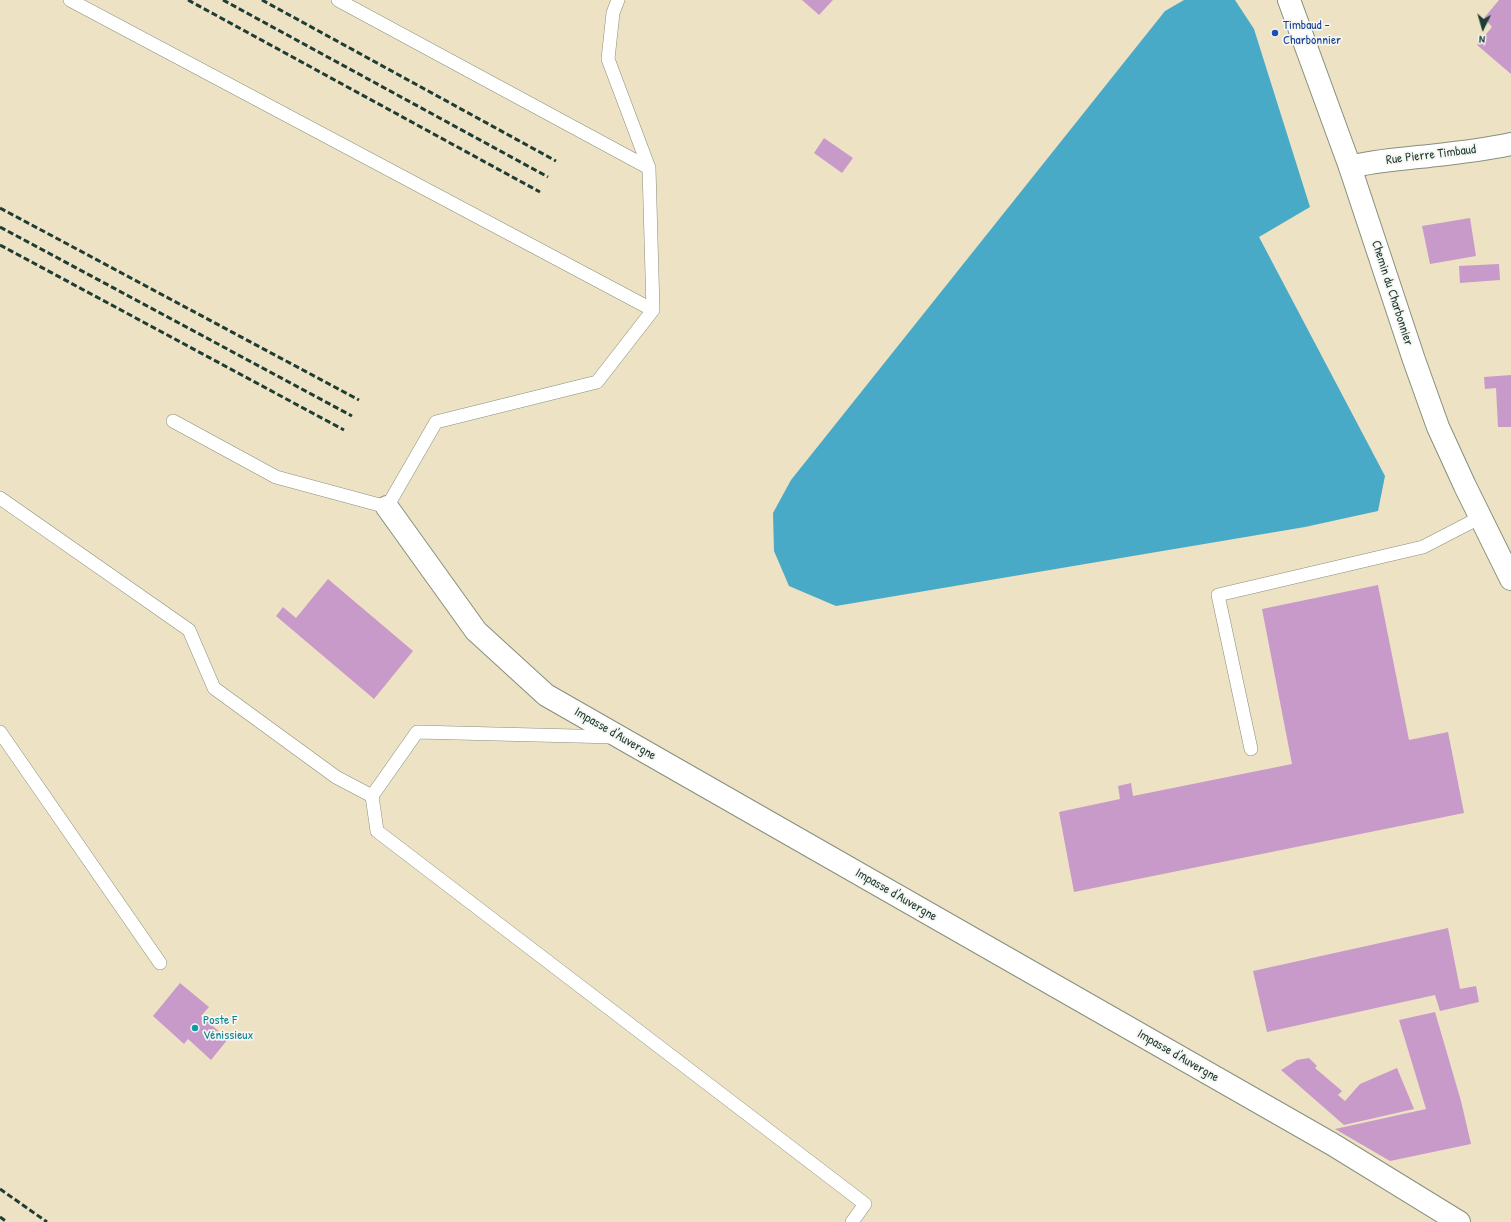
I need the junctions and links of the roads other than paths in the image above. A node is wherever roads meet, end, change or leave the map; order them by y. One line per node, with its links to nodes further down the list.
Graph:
1 (70, 0): 8 (lane)
2 (338, 0): 7 (lane)
3 (618, 0): 7 (lane)
4 (1289, 0): 6 (street, Chemin du Charbonnier)
5 (1511, 144): 6 (street, Rue Pierre Timbaud)
6 (1350, 167): 12 (street, Chemin du Charbonnier)
7 (649, 168): 8 (lane)
8 (652, 310): 11 (lane)
9 (173, 421): 11 (lane)
10 (0, 498): 17 (lane)
11 (387, 507): 15 (street, Impasse d'Auvergne)
12 (1481, 517): 13 (street, Chemin du Charbonnier); 16 (lane)
13 (1511, 579)
14 (0, 732): 18 (lane)
15 (620, 737): 17 (lane); 20 (street, Impasse d'Auvergne)
16 (1251, 749)
17 (372, 796): 19 (lane)
18 (160, 963)
19 (852, 1222)
20 (1459, 1222)

